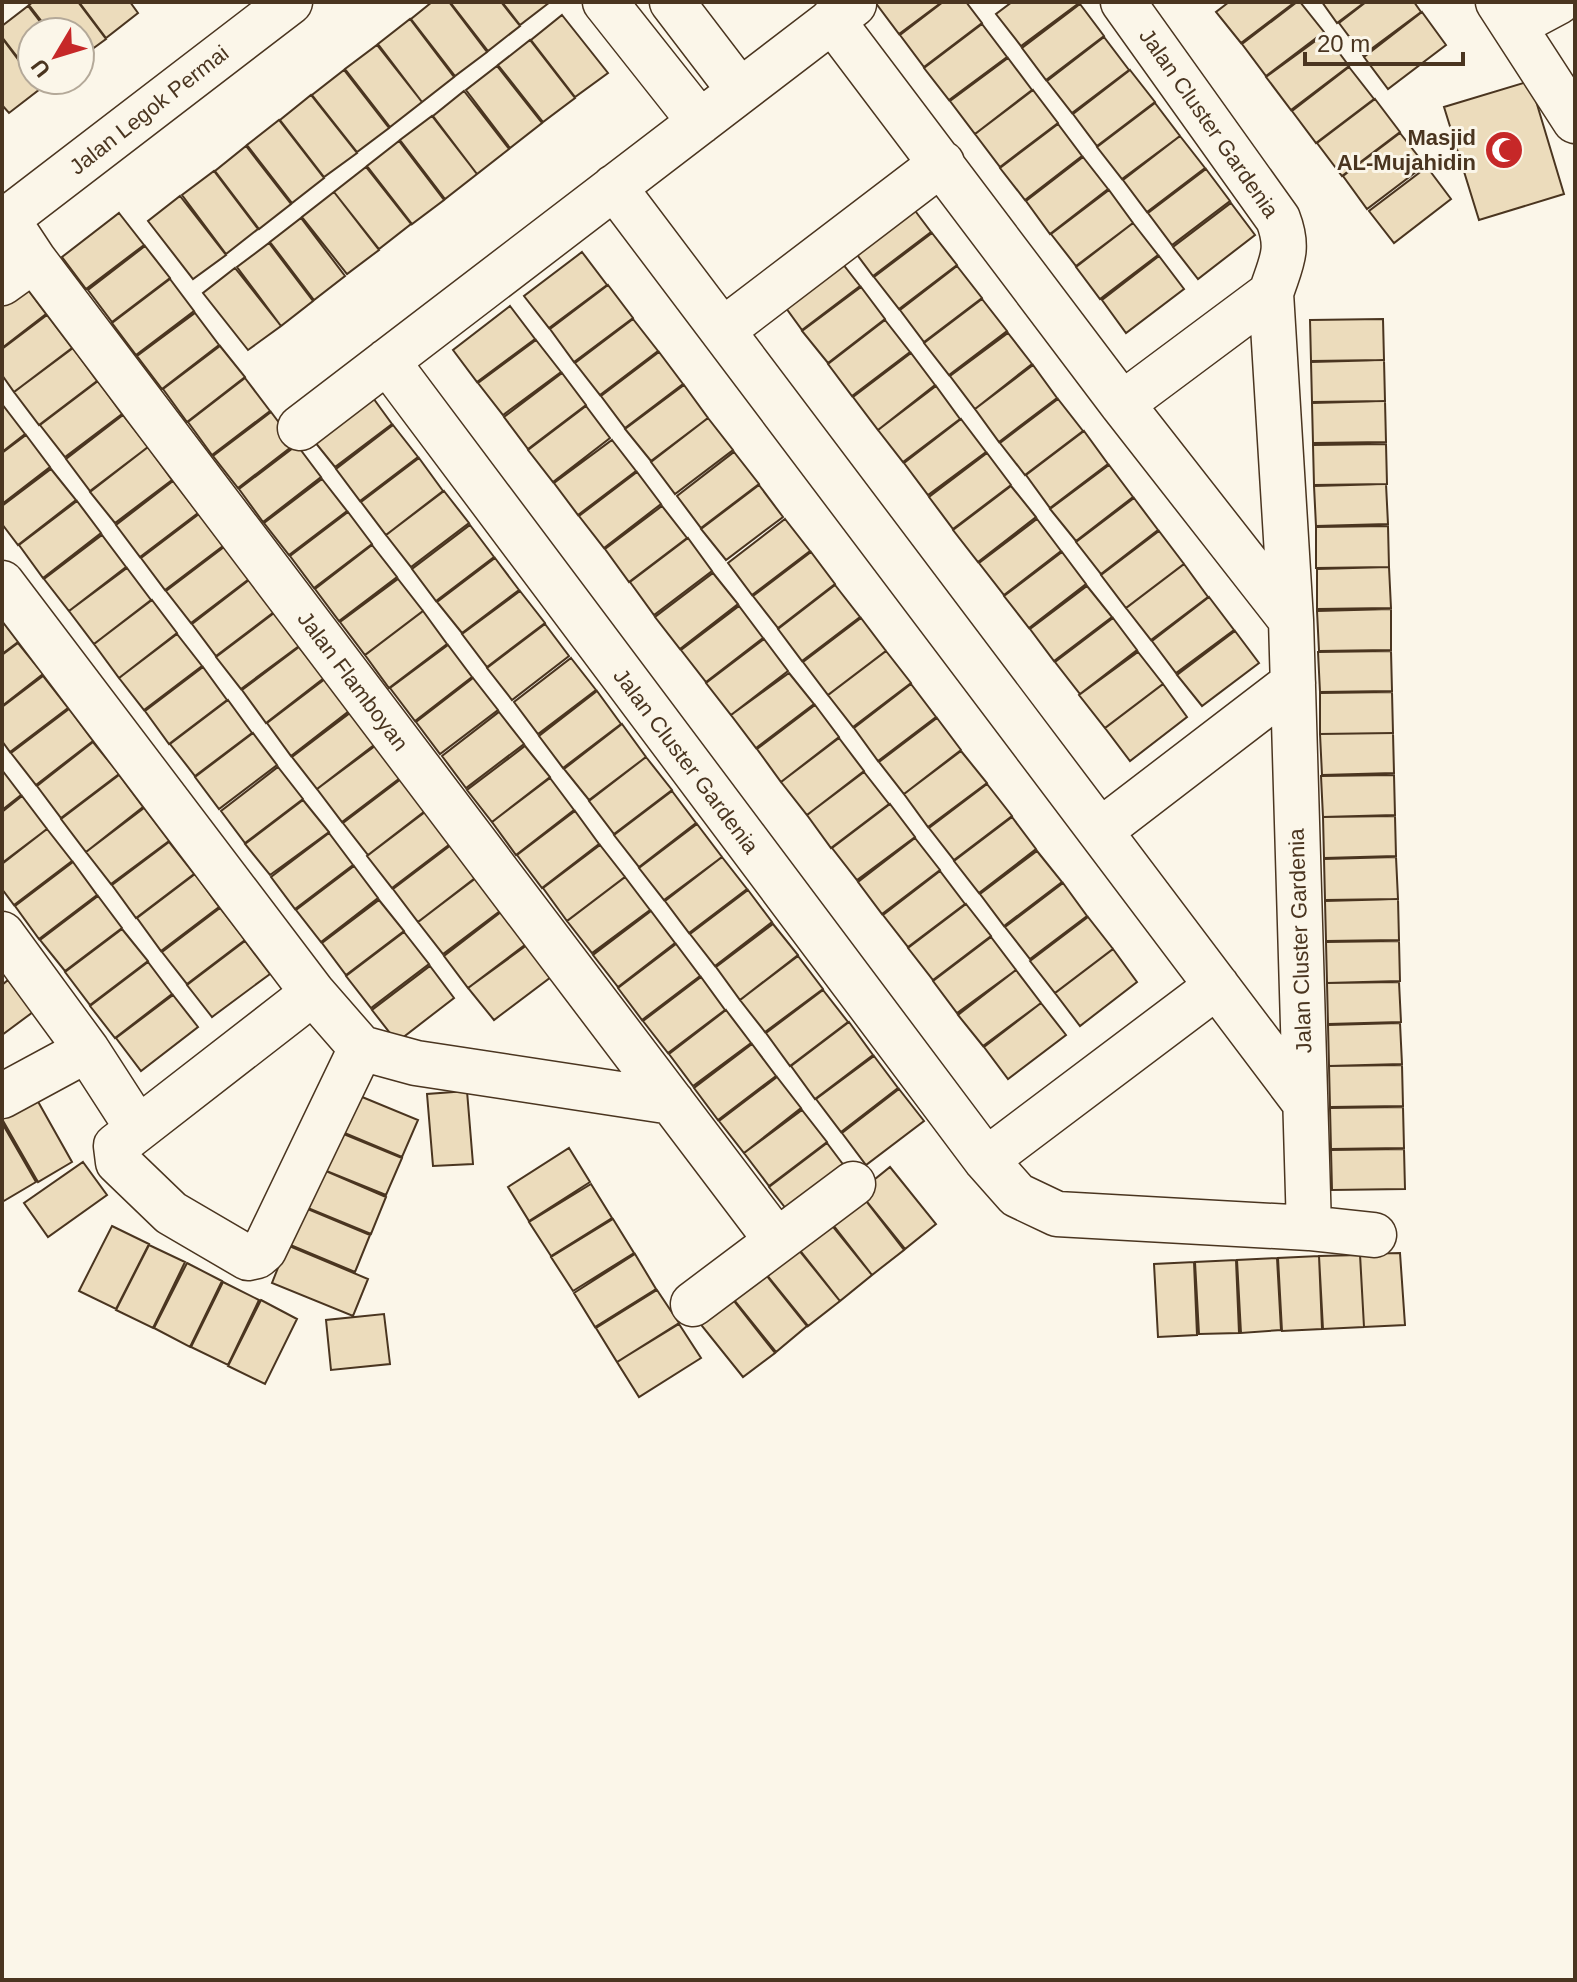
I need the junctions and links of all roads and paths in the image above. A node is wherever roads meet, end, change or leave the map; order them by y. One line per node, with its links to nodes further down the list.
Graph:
1 (290, 2): 13 (street, Jalan Legok Permai)
2 (605, 2): 10 (street)
3 (672, 2): 8 (street)
4 (1123, 2): 15 (street, Jalan Cluster Gardenia)
5 (1558, 2): 7 (street)
6 (844, 11): 8 (street); 11 (street)
7 (1507, 14): 9 (street)
8 (740, 91): 10 (street)
9 (1575, 121)
10 (700, 122): 12 (street)
11 (942, 163): 16 (street); 18 (street)
12 (614, 187): 16 (street, Jalan Cluster Gardenia); 17 (street)
13 (5, 218): 14 (street, Jalan Flamboyan)
14 (18, 272): 30 (street, Jalan Flamboyan)
15 (1271, 293): 18 (street); 21 (street, Jalan Cluster Gardenia)
16 (723, 330): 23 (street, Jalan Cluster Gardenia)
17 (387, 361): 19 (street); 33 (street, Jalan Cluster Gardenia)
18 (1122, 404): 21 (street)
19 (300, 428)
20 (2, 583): 26 (street)
21 (1291, 620): 22 (street, Jalan Cluster Gardenia)
22 (1293, 683): 23 (street); 31 (street, Jalan Cluster Gardenia)
23 (1100, 831): 25 (street, Jalan Cluster Gardenia)
24 (2, 934): 28 (street)
25 (1217, 986): 31 (street, Jalan Cluster Gardenia); 33 (street)
26 (313, 993): 27 (street); 32 (street)
27 (361, 1048): 30 (street); 32 (street)
28 (87, 1050): 29 (street); 32 (street)
29 (2, 1096)
30 (672, 1102): 37 (street, Jalan Flamboyan)
31 (1305, 1103): 35 (street, Jalan Cluster Gardenia)
32 (138, 1129)
33 (986, 1160): 35 (street, Jalan Cluster Gardenia)
34 (853, 1184): 37 (street)
35 (1309, 1228): 36 (street, Jalan Cluster Gardenia)
36 (1374, 1235)
37 (777, 1241): 38 (street)
38 (693, 1304)

